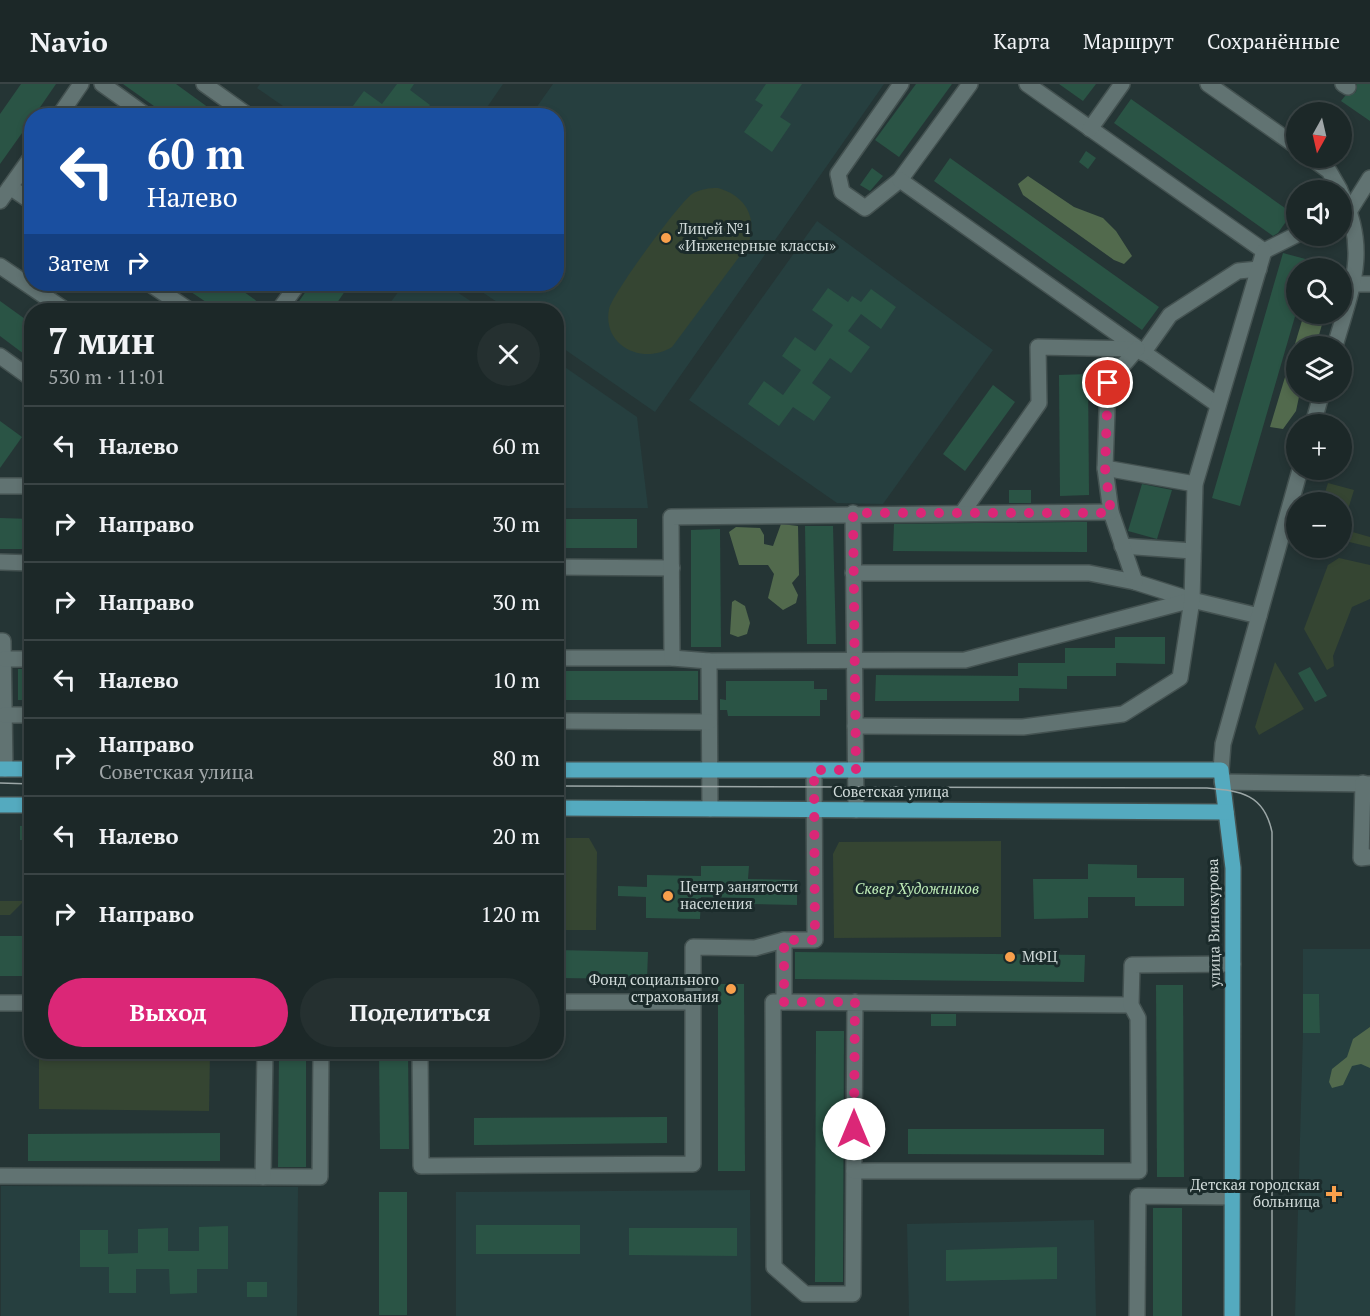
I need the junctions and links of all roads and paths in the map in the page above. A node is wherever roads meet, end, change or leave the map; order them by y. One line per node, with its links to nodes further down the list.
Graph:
1 (81, 84): 9 (street)
2 (102, 84): 10 (street)
3 (204, 84): 11 (street)
4 (901, 84): 17 (street)
5 (970, 84): 17 (street)
6 (1027, 84): 12 (street)
7 (1122, 84): 12 (street)
8 (1208, 84): 13 (street)
9 (64, 108)
10 (136, 108)
11 (238, 108)
12 (1090, 129): 25 (street)
13 (1286, 139)
14 (24, 167): 19 (street)
15 (1325, 168): 18 (street)
16 (1370, 178): 22 (street)
17 (900, 180): 36 (street)
18 (1334, 180)
19 (10, 187): 20 (street); 21 (street)
20 (24, 197)
21 (0, 201)
22 (1352, 204)
23 (1352, 229): 29 (street)
24 (1286, 241): 25 (street)
25 (1264, 252): 27 (street)
26 (0, 266): 28 (street)
27 (1258, 268): 36 (street); 39 (street)
28 (24, 282)
29 (1353, 284): 30 (street); 35 (street)
30 (1370, 284)
31 (37, 291): 33 (street)
32 (160, 291): 34 (street)
33 (55, 303)
34 (178, 303)
35 (1338, 336)
36 (1140, 351): 39 (street); 40 (street); 46 (street)
37 (0, 356): 38 (street)
38 (24, 373)
39 (1218, 405): 42 (street)
40 (1105, 468): 42 (street); 47 (street)
41 (1297, 480): 57 (street, улица Винокурова)
42 (1195, 484): 49 (street)
43 (0, 486): 44 (street)
44 (24, 486)
45 (853, 513): 46 (street); 53 (street); 54 (street)
46 (962, 513): 47 (street)
47 (1111, 513): 48 (street)
48 (1122, 546): 49 (street); 55 (street)
49 (1193, 551): 56 (street)
50 (0, 562): 51 (street)
51 (24, 563)
52 (564, 567): 53 (street)
53 (672, 568): 60 (street)
54 (853, 573): 55 (street); 64 (street)
55 (1135, 582): 56 (street)
56 (1192, 600): 57 (street); 64 (street); 70 (street)
57 (1259, 616): 77 (street, улица Винокурова)
58 (0, 641): 62 (street)
59 (564, 658): 60 (street)
60 (672, 658): 63 (street)
61 (24, 659): 62 (street)
62 (4, 660): 65 (street)
63 (709, 661): 64 (street); 69 (street)
64 (854, 661): 70 (street)
65 (2, 690): 66 (street)
66 (4, 715): 67 (street); 71 (street)
67 (24, 715)
68 (564, 721): 69 (street)
69 (709, 722): 74 (street)
70 (855, 726): 76 (street)
71 (2, 769): 72 (main road)
72 (24, 769)
73 (564, 770): 74 (main road, Советская улица)
74 (710, 770): 75 (main road, Советская улица); 82 (street)
75 (814, 770): 76 (main road, Советская улица); 83 (street)
76 (856, 770): 77 (main road, Советская улица); 84 (street)
77 (1222, 776): 78 (street); 85 (main road, улица Винокурова)
78 (1367, 784): 86 (street)
79 (0, 805): 80 (main road)
80 (24, 805)
81 (564, 808): 82 (main road, Советская улица)
82 (710, 809): 83 (main road, Советская улица)
83 (814, 810): 84 (main road, Советская улица); 87 (street)
84 (856, 810): 85 (main road, Советская улица)
85 (1226, 812): 88 (main road, улица Винокурова)
86 (1370, 857)
87 (784, 940): 90 (street); 91 (street)
88 (1233, 964): 95 (street); 102 (main road, улица Винокурова)
89 (564, 1002): 90 (street)
90 (693, 1002): 98 (street)
91 (784, 1002): 92 (street); 99 (street)
92 (855, 1002): 95 (street); 99 (street)
93 (0, 1003): 94 (street)
94 (24, 1003)
95 (1131, 1005): 99 (street)
96 (265, 1059): 101 (street)
97 (321, 1059): 101 (street)
98 (420, 1059)
99 (854, 1171)
100 (0, 1176): 101 (street)
101 (263, 1177)
102 (1233, 1197): 103 (street); 104 (main road, улица Винокурова)
103 (1137, 1316)
104 (1232, 1316)

